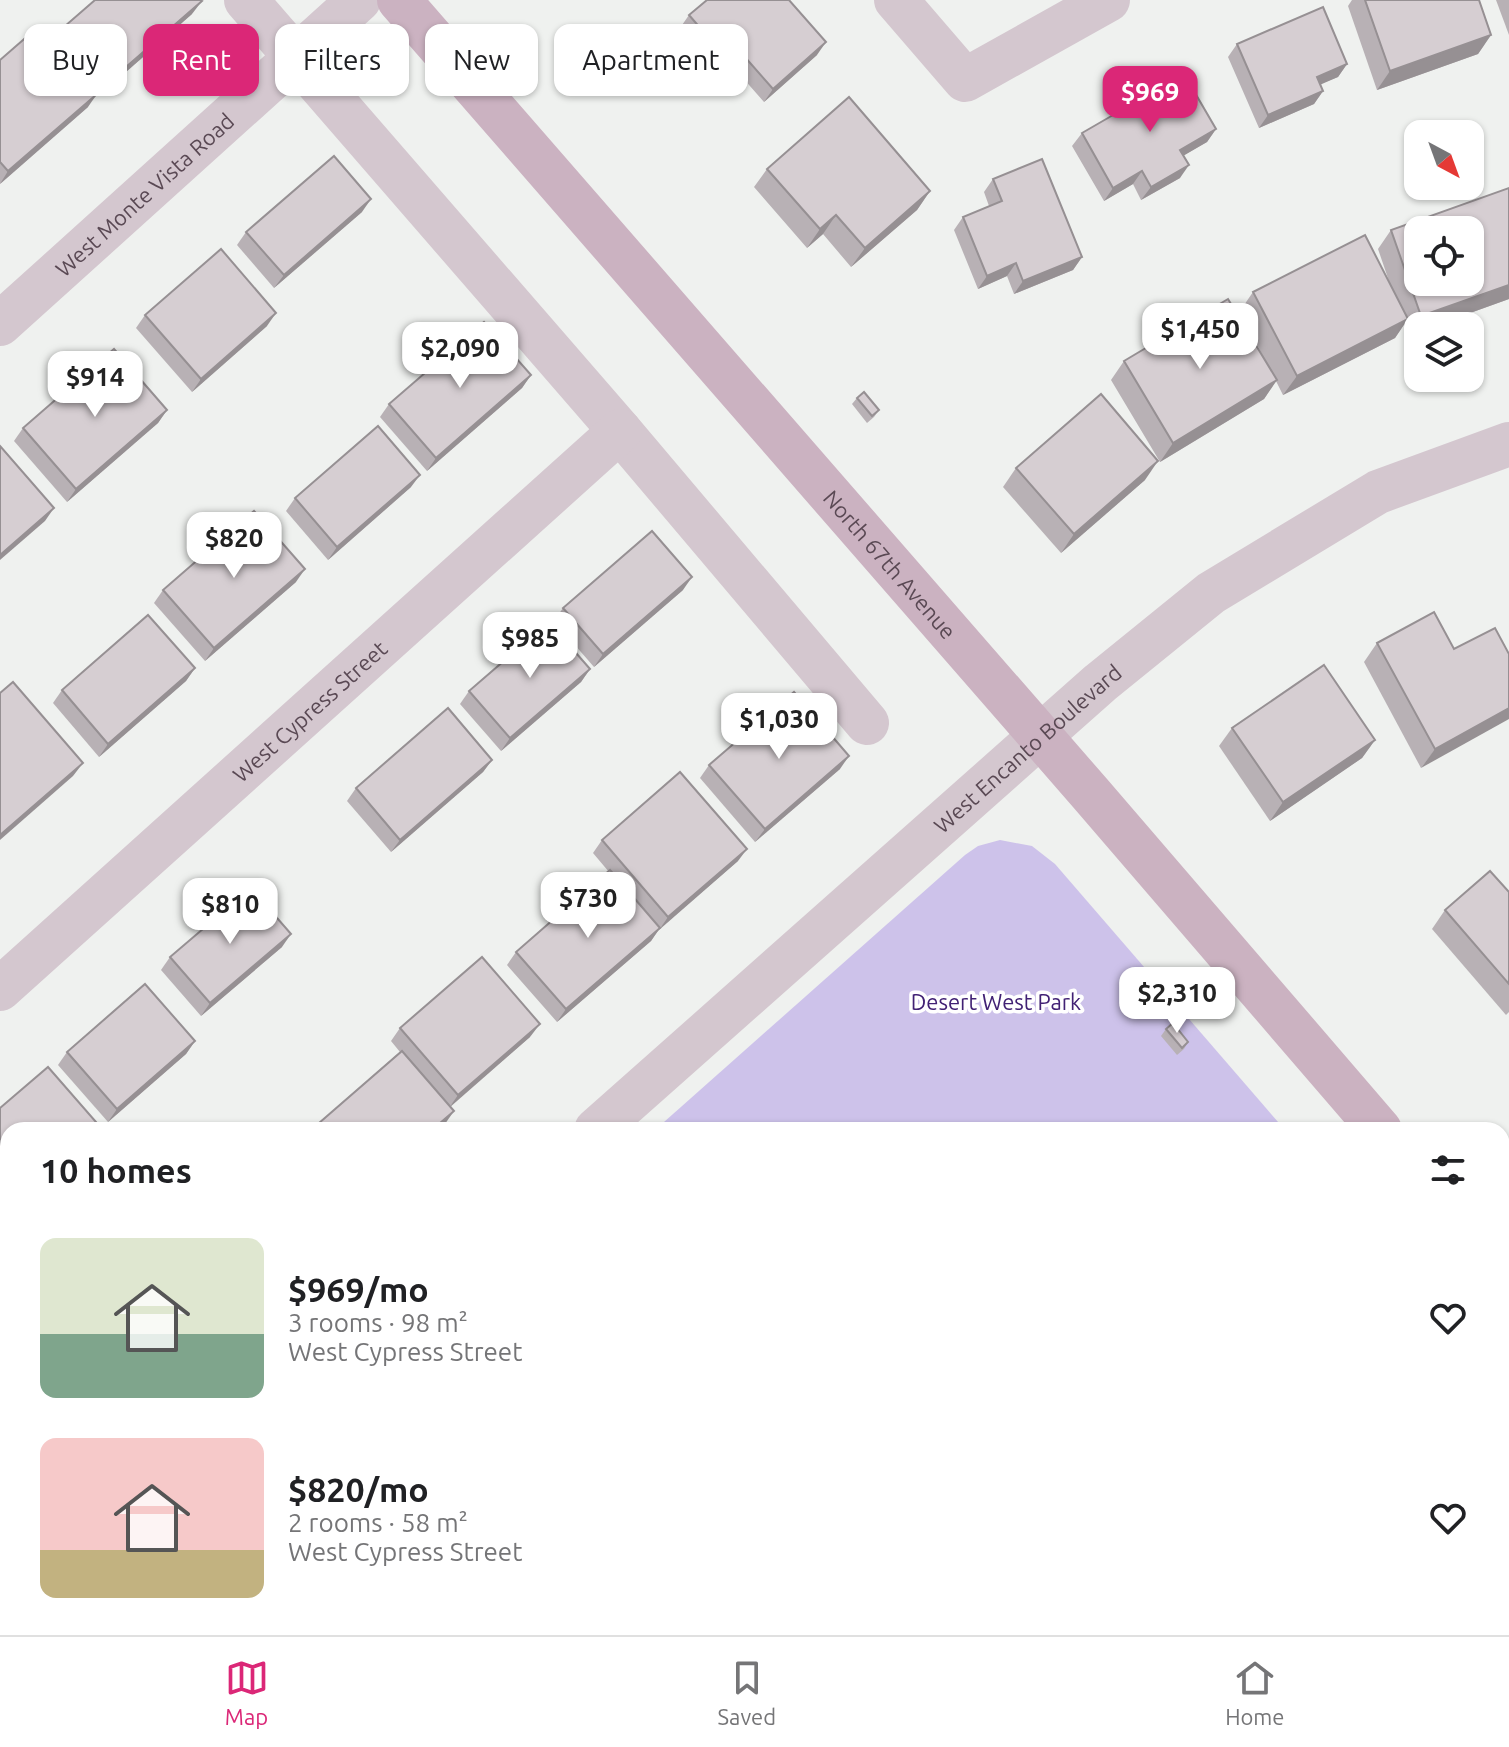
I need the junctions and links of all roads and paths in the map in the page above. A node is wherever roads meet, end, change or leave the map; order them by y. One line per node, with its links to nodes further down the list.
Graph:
1 (246, 0): 7 (street)
2 (359, 0): 6 (street, West Monte Vista Road)
3 (399, 0): 14 (main road, North 67th Avenue)
4 (896, 0): 5 (street)
5 (1108, 0)
6 (333, 24)
7 (275, 32)
8 (275, 77): 10 (street, West Monte Vista Road)
9 (331, 96): 11 (street)
10 (0, 324)
11 (620, 431): 13 (street); 15 (street, West Cypress Street)
12 (1507, 452): 14 (street, West Encanto Boulevard)
13 (867, 723)
14 (1042, 737): 16 (street, West Encanto Boulevard); 17 (main road, North 67th Avenue)
15 (0, 989)
16 (605, 1122)
17 (1373, 1122)

